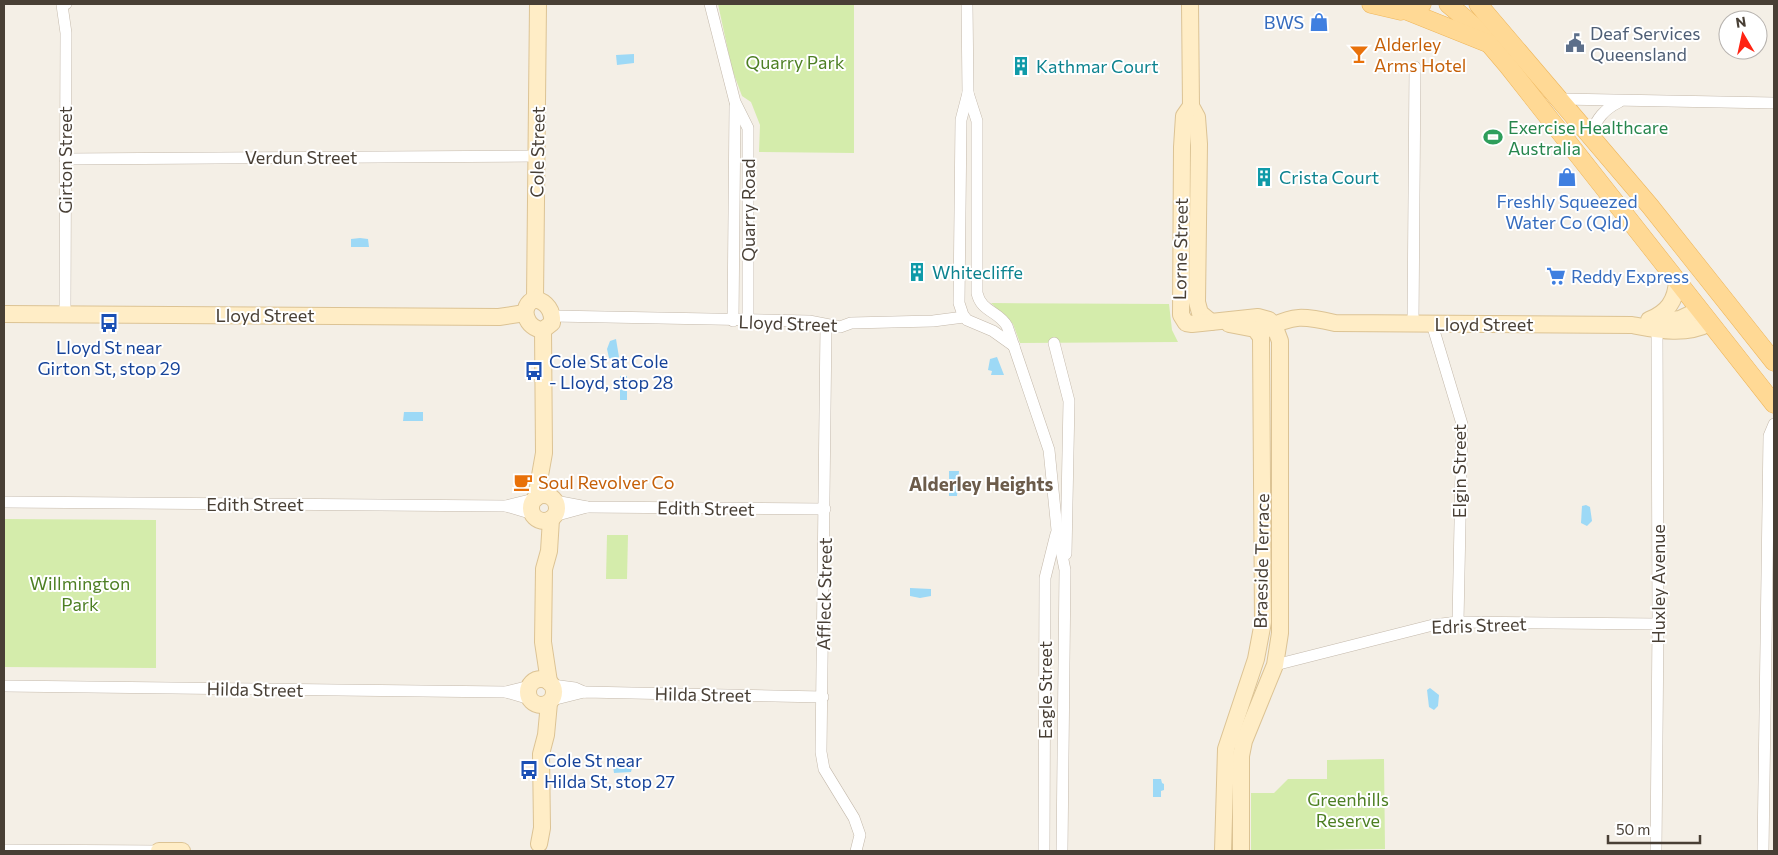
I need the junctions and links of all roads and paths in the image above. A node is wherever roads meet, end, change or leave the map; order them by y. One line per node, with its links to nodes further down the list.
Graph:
1 (538, 4): 18 (street, Cole Street)
2 (710, 4): 14 (street, Quarry Road)
3 (967, 4): 12 (street)
4 (1190, 4): 35 (street, Lorne Street)
5 (1371, 4): 9 (main road)
6 (1448, 4): 10 (main road)
7 (64, 5): 19 (street, Girton Street)
8 (1487, 8): 13 (main road)
9 (1420, 9): 10 (main road)
10 (1487, 42): 20 (main road)
11 (1415, 68): 32 (street)
12 (968, 93): 27 (street); 39 (street, Eagle Street)
13 (1561, 100): 15 (street); 17 (main road)
14 (735, 102): 29 (street, Quarry Road); 30 (street, Quarry Road)
15 (1618, 102): 16 (street); 17 (street)
16 (1774, 104)
17 (1590, 134): 21 (main road)
18 (537, 156): 19 (street, Verdun Street); 22 (street, Cole Street)
19 (65, 159): 25 (street, Girton Street)
20 (1677, 281): 28 (main road); 31 (street, Lloyd Street)
21 (1720, 295): 28 (main road); 40 (main road)
22 (535, 299): 23 (street); 26 (street)
23 (525, 313): 25 (street, Lloyd Street); 36 (street)
24 (4, 314): 25 (street, Lloyd Street)
25 (65, 314)
26 (553, 316): 29 (street, Lloyd Street); 36 (street)
27 (964, 317): 34 (street, Lloyd Street); 39 (street)
28 (1704, 317): 31 (street, Lloyd Street); 41 (main road)
29 (733, 321): 30 (street, Lloyd Street)
30 (748, 321): 34 (street, Lloyd Street)
31 (1657, 322): 33 (street, Lloyd Street); 50 (street, Huxley Avenue)
32 (1413, 324): 33 (street, Lloyd Street); 37 (street, Lloyd Street)
33 (1432, 324): 49 (street, Elgin Street)
34 (826, 326): 46 (street, Affleck Street)
35 (1255, 326): 37 (street); 62 (street, Braeside Terrace)
36 (542, 330): 45 (street)
37 (1277, 330): 51 (street, Braeside Terrace)
38 (1054, 343): 48 (street, Eagle Street)
39 (1014, 346): 47 (street, Eagle Street)
40 (1773, 357): 41 (main road)
41 (1748, 372): 42 (main road)
42 (1774, 404)
43 (1774, 424): 65 (street)
44 (4, 502): 45 (street, Edith Street)
45 (544, 508): 46 (street, Edith Street); 53 (street)
46 (825, 510): 54 (street, Affleck Street)
47 (1057, 530): 48 (street, Eagle Street); 60 (street, Eagle Street)
48 (1065, 570): 61 (street, Eagle Street)
49 (1458, 622): 50 (street, Edris Street); 51 (street, Edris Street)
50 (1658, 624): 64 (street, Huxley Avenue)
51 (1275, 665): 63 (street, Braeside Terrace)
52 (4, 686): 53 (street, Hilda Street)
53 (541, 692): 54 (street, Hilda Street); 55 (street)
54 (823, 697): 59 (street, Affleck Street)
55 (539, 849)
56 (4, 850): 57 (street)
57 (159, 851): 58 (street)
58 (182, 851)
59 (856, 851)
60 (1044, 851)
61 (1062, 851)
62 (1223, 851)
63 (1241, 851)
64 (1656, 851)
65 (1763, 851)

